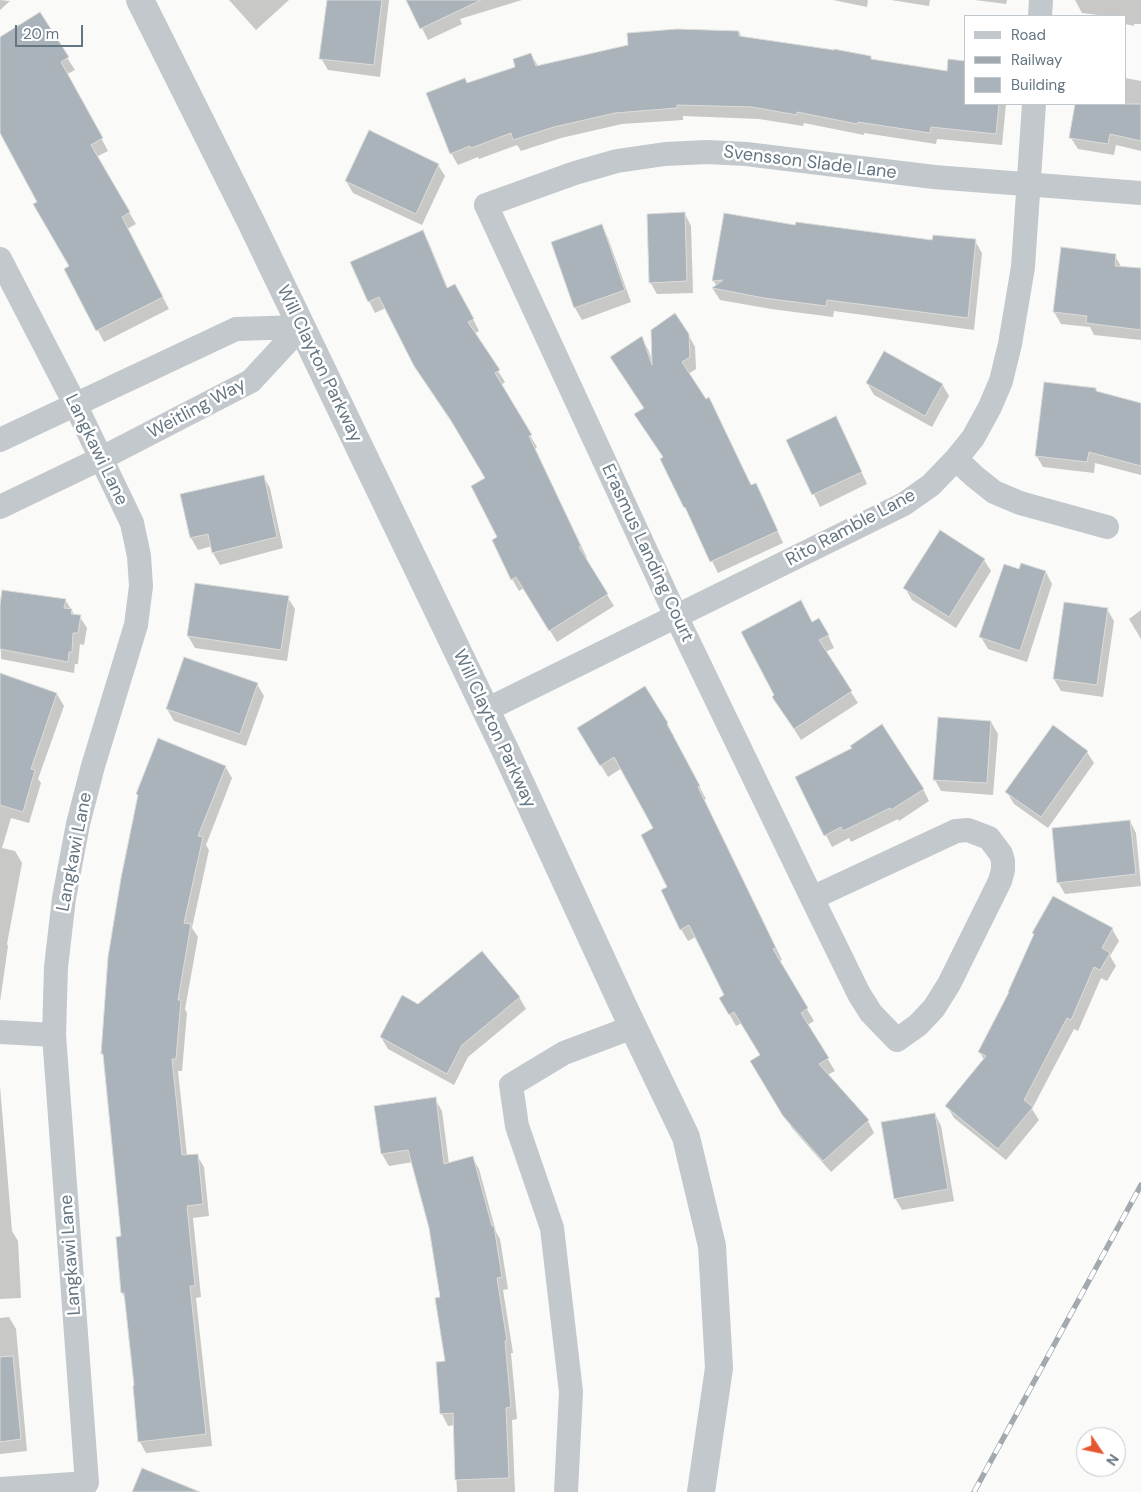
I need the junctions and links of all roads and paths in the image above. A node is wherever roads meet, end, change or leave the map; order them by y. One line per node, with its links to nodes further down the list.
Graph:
1 (140, 0): 9 (street, Will Clayton Parkway)
2 (1041, 0): 3 (street)
3 (1040, 15)
4 (1034, 105): 5 (street, Rito Ramble Lane)
5 (1029, 185): 6 (street, Svensson Slade Lane); 7 (street, Svensson Slade Lane); 13 (street, Rito Ramble Lane)
6 (1141, 193)
7 (486, 205): 16 (street, Erasmus Landing Court)
8 (0, 259): 10 (street, Langkawi Lane)
9 (301, 327): 10 (street); 12 (street, Weitling Way); 17 (street, Will Clayton Parkway)
10 (74, 404): 11 (street); 12 (street, Langkawi Lane)
11 (0, 440)
12 (102, 458): 14 (street, Weitling Way); 21 (street, Langkawi Lane)
13 (956, 459): 15 (street); 16 (street, Rito Ramble Lane)
14 (0, 507)
15 (1107, 527)
16 (676, 616): 17 (street, Rito Ramble Lane); 18 (street, Erasmus Landing Court)
17 (486, 710): 19 (street, Will Clayton Parkway)
18 (812, 898): 18 (street, Erasmus Landing Court)
19 (633, 1027): 23 (street); 24 (street, Will Clayton Parkway)
20 (0, 1032): 21 (street)
21 (54, 1035): 22 (street, Langkawi Lane)
22 (0, 1489)
23 (566, 1492)
24 (701, 1492)

